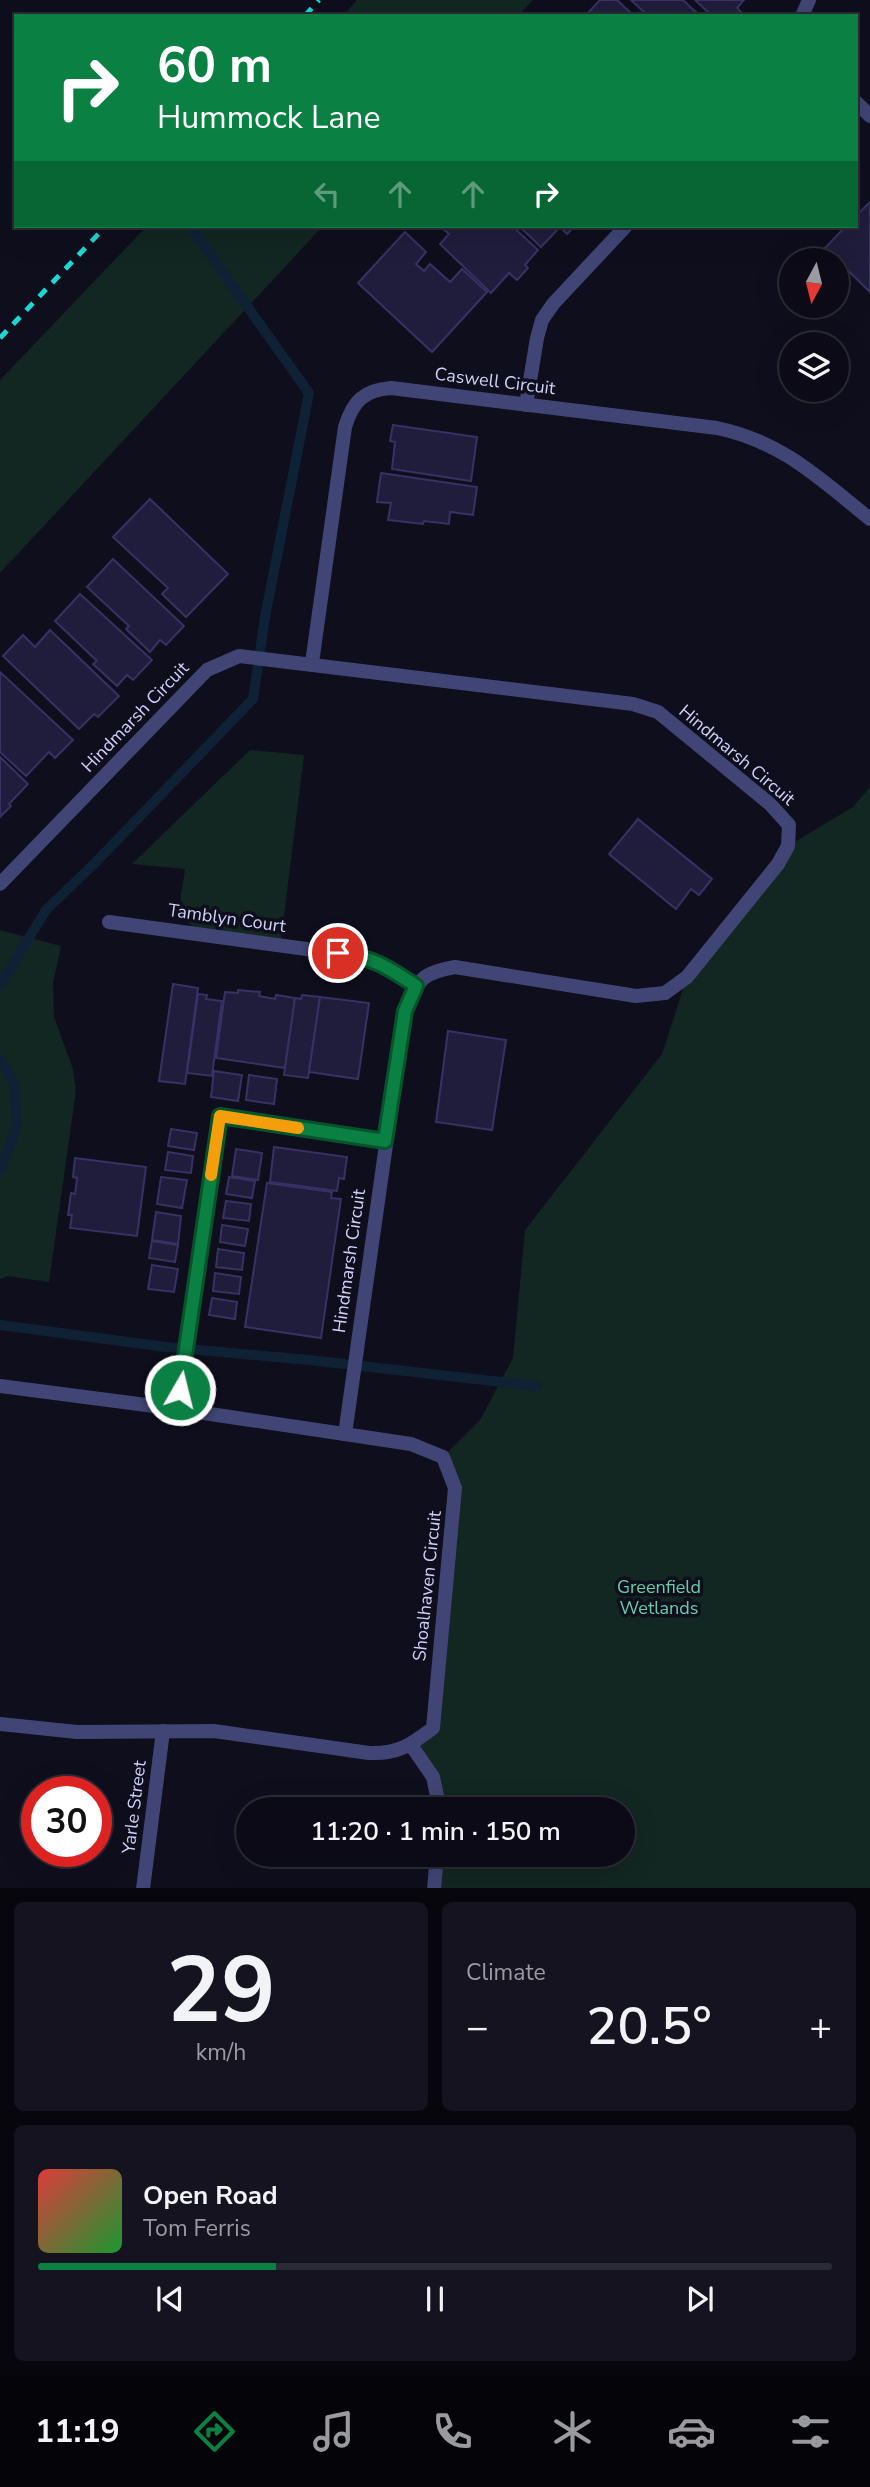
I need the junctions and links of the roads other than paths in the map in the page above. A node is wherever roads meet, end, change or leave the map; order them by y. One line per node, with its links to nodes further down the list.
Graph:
1 (624, 228): 2 (street)
2 (526, 405): 3 (street, Caswell Circuit); 4 (street, Caswell Circuit)
3 (870, 519)
4 (312, 663): 5 (street, Hindmarsh Circuit); 7 (street, Hindmarsh Circuit)
5 (0, 884)
6 (109, 922): 7 (street, Tamblyn Court)
7 (416, 986): 8 (street, Hindmarsh Circuit)
8 (385, 1141): 10 (street); 11 (street, Hindmarsh Circuit)
9 (0, 1386): 10 (street, Shoalhaven Circuit)
10 (177, 1409): 11 (street, Shoalhaven Circuit)
11 (345, 1434): 14 (street, Shoalhaven Circuit)
12 (0, 1724): 13 (street)
13 (163, 1731): 14 (street); 17 (street, Yarle Street)
14 (411, 1745): 15 (street)
15 (437, 1797)
16 (436, 1867): 18 (street)
17 (143, 1888)
18 (434, 1888)

